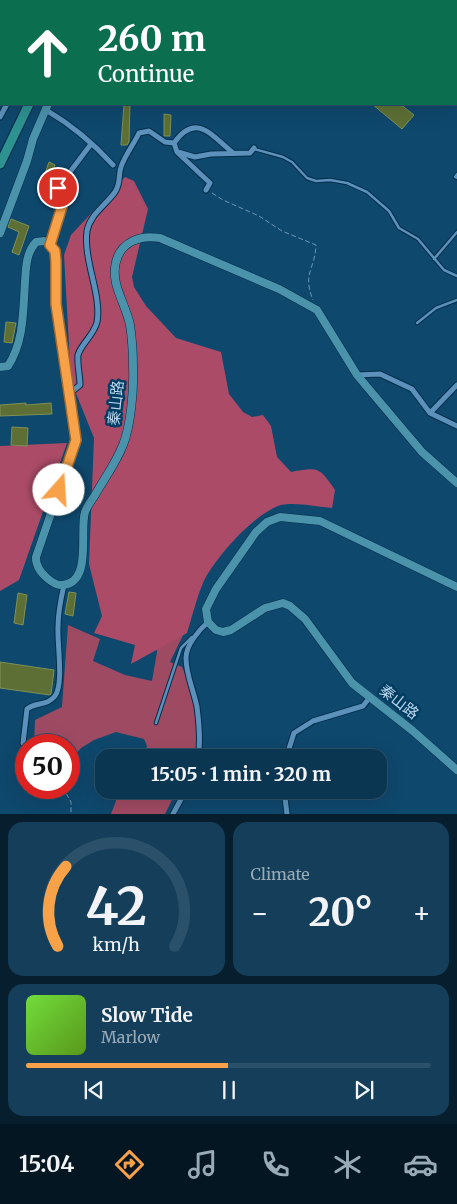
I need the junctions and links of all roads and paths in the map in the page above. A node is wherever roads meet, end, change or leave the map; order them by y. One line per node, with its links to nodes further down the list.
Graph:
1 (6, 105): 5 (street)
2 (23, 105): 9 (highway)
3 (29, 105): 12 (highway)
4 (47, 107): 7 (street); 18 (main road)
5 (0, 116)
6 (174, 143): 10 (street); 11 (street); 28 (street)
7 (91, 144): 13 (street); 19 (street)
8 (254, 148): 11 (street); 20 (lane)
9 (0, 151)
10 (177, 152): 11 (street); 16 (street)
11 (232, 152)
12 (0, 164)
13 (113, 166)
14 (457, 174): 15 (lane)
15 (457, 178)
16 (206, 190): 23 (path)
17 (457, 232): 20 (lane)
18 (0, 233)
19 (50, 245): 25 (main road); 28 (main road)
20 (434, 259): 21 (lane)
21 (457, 276)
22 (457, 300): 24 (lane)
23 (317, 310): 26 (main road, 秦山路); 32 (main road, 秦山路)
24 (417, 323)
25 (0, 367)
26 (357, 375): 29 (street); 31 (main road, 秦山路)
27 (457, 385): 29 (street)
28 (70, 393): 32 (main road)
29 (430, 413): 30 (street)
30 (457, 426)
31 (457, 483)
32 (64, 585): 38 (street)
33 (457, 587): 34 (main road)
34 (208, 622): 35 (street); 36 (main road, 秦山路)
35 (197, 632): 37 (lane); 39 (street)
36 (370, 697): 40 (street); 41 (main road, 秦山路)
37 (156, 724)
38 (24, 734)
39 (199, 749)
40 (289, 749)
41 (457, 770)
42 (69, 799): 45 (path)
43 (181, 799): 46 (street)
44 (285, 799): 47 (street)
45 (71, 814)
46 (173, 814)
47 (287, 814)

